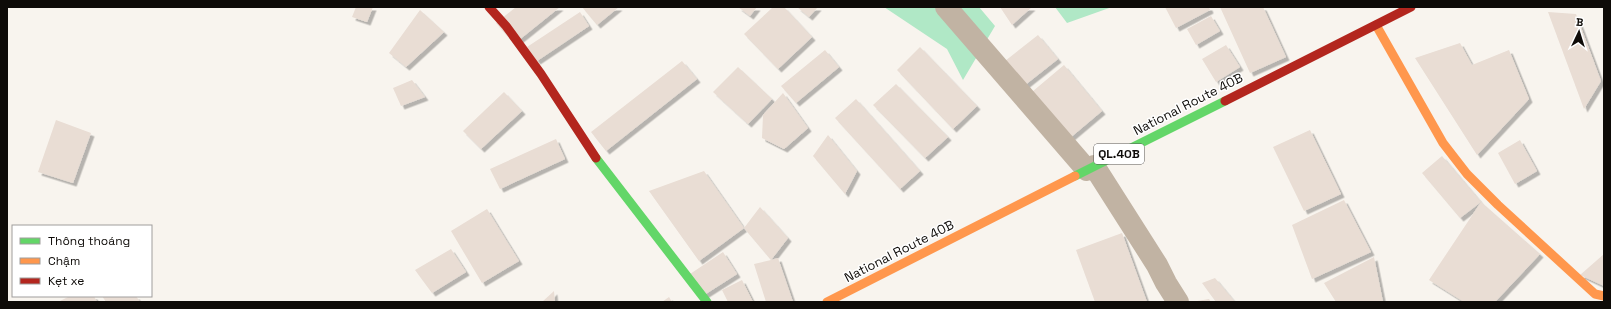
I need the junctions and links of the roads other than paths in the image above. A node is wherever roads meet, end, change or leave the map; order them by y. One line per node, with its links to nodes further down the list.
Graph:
1 (489, 7): 7 (main road)
2 (946, 7): 5 (street)
3 (1411, 7): 4 (main road, National Route 40B / QL.40B)
4 (1376, 25): 5 (main road, National Route 40B / QL.40B); 6 (main road)
5 (1091, 168): 8 (main road, National Route 40B / QL.40B); 9 (street)
6 (1604, 296)
7 (707, 302)
8 (827, 302)
9 (1178, 302)

